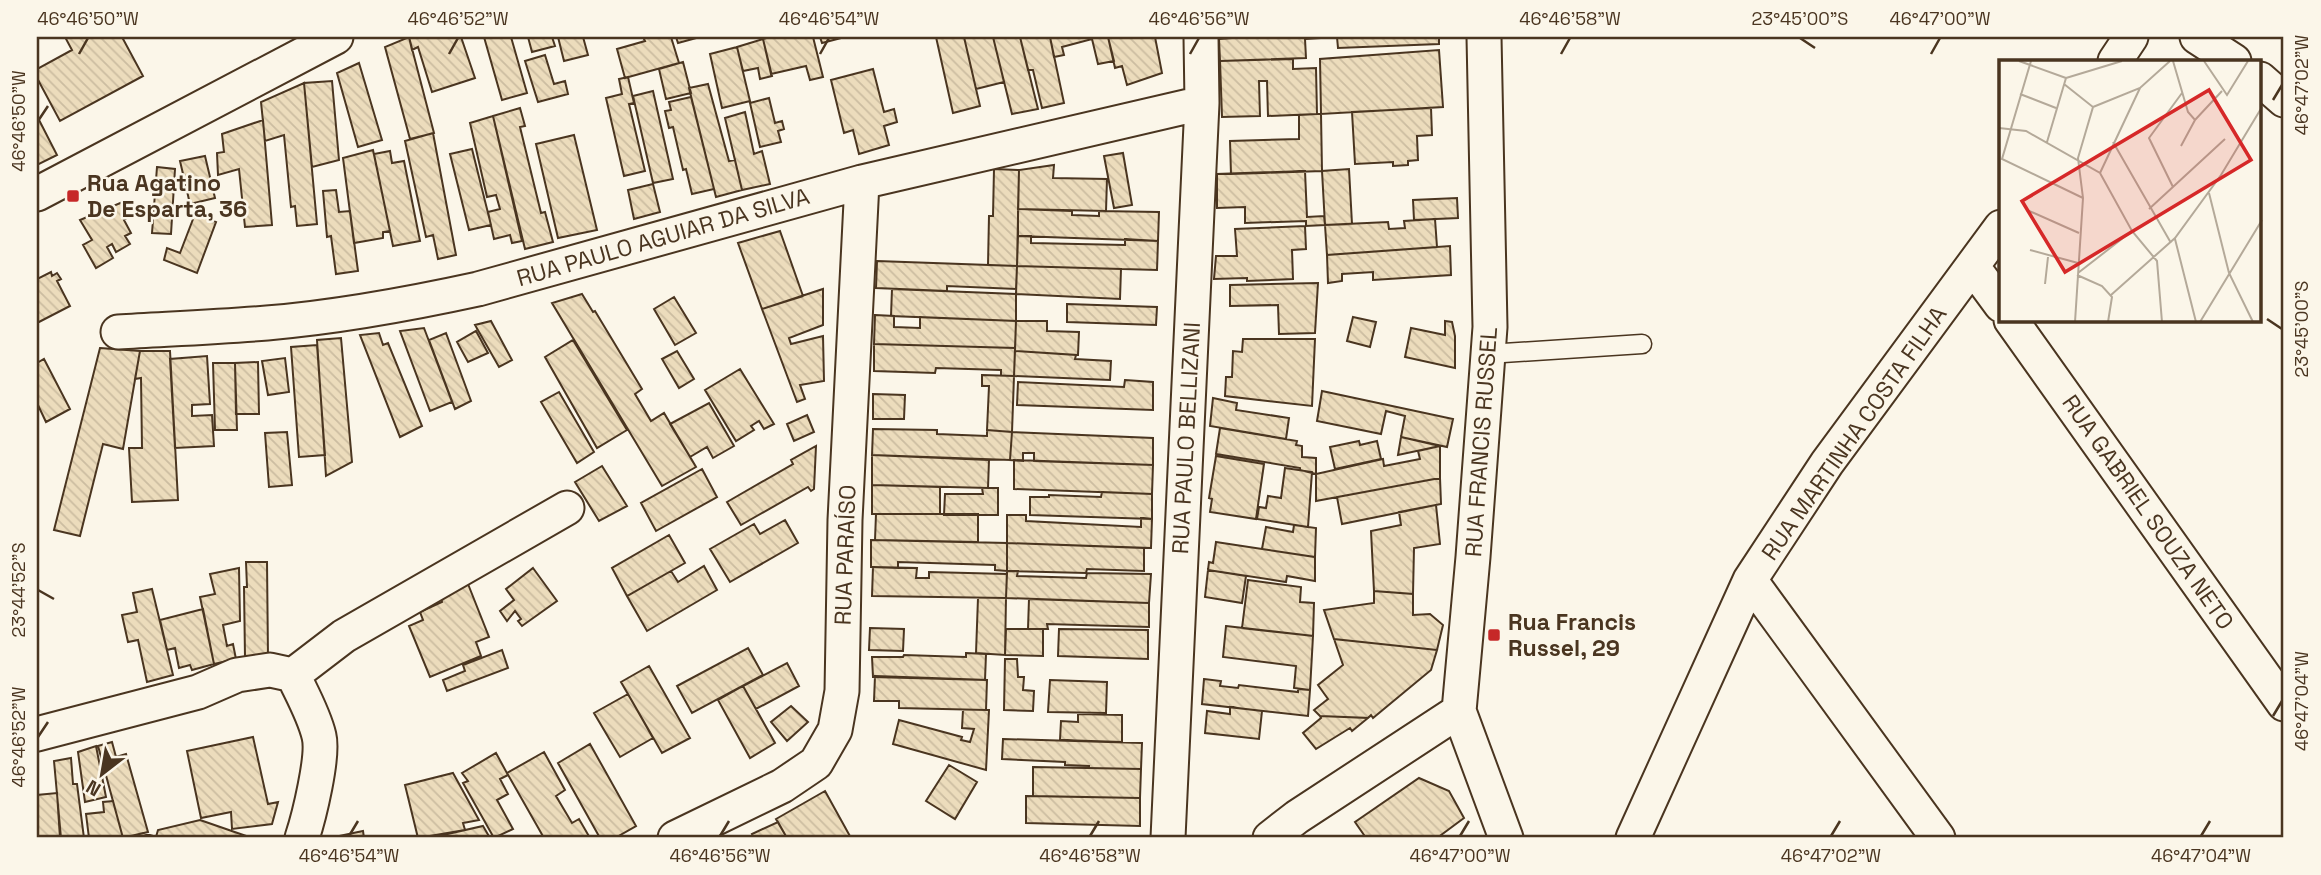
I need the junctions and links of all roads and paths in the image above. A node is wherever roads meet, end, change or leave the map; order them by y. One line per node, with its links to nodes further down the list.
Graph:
1 (336, 37): 12 (street)
2 (1201, 37): 10 (street, RUA PAULO BELLIZANI)
3 (1483, 37): 19 (street, RUA FRANCIS RUSSEL)
4 (2132, 37): 6 (street)
5 (2197, 37): 7 (street)
6 (2116, 60)
7 (2232, 60)
8 (2262, 81): 9 (street)
9 (2284, 100)
10 (1202, 103): 11 (street, RUA PAULO AGUIAR DA SILVA); 28 (street, RUA PAULO BELLIZANI)
11 (862, 182): 17 (street, RUA PAULO AGUIAR DA SILVA); 27 (street, RUA PARAÍSO)
12 (37, 194)
13 (1999, 230): 14 (street, RUA MARTINHA COSTA FILHA)
14 (1973, 267): 15 (street); 21 (street, RUA MARTINHA COSTA FILHA)
15 (1999, 302)
16 (2012, 322): 23 (street, RUA GABRIEL SOUZA NETO)
17 (118, 332)
18 (1642, 344): 19 (lane)
19 (1488, 354): 24 (street, RUA FRANCIS RUSSEL)
20 (567, 508): 22 (street)
21 (1750, 580): 31 (street, RUA MARTINHA COSTA FILHA); 32 (street)
22 (293, 675): 25 (street); 26 (street)
23 (2284, 704)
24 (1459, 711): 29 (street); 30 (street, RUA FRANCIS RUSSEL)
25 (37, 734)
26 (302, 838)
27 (675, 838)
28 (1168, 838)
29 (1270, 838)
30 (1506, 838)
31 (1633, 838)
32 (1938, 838)

